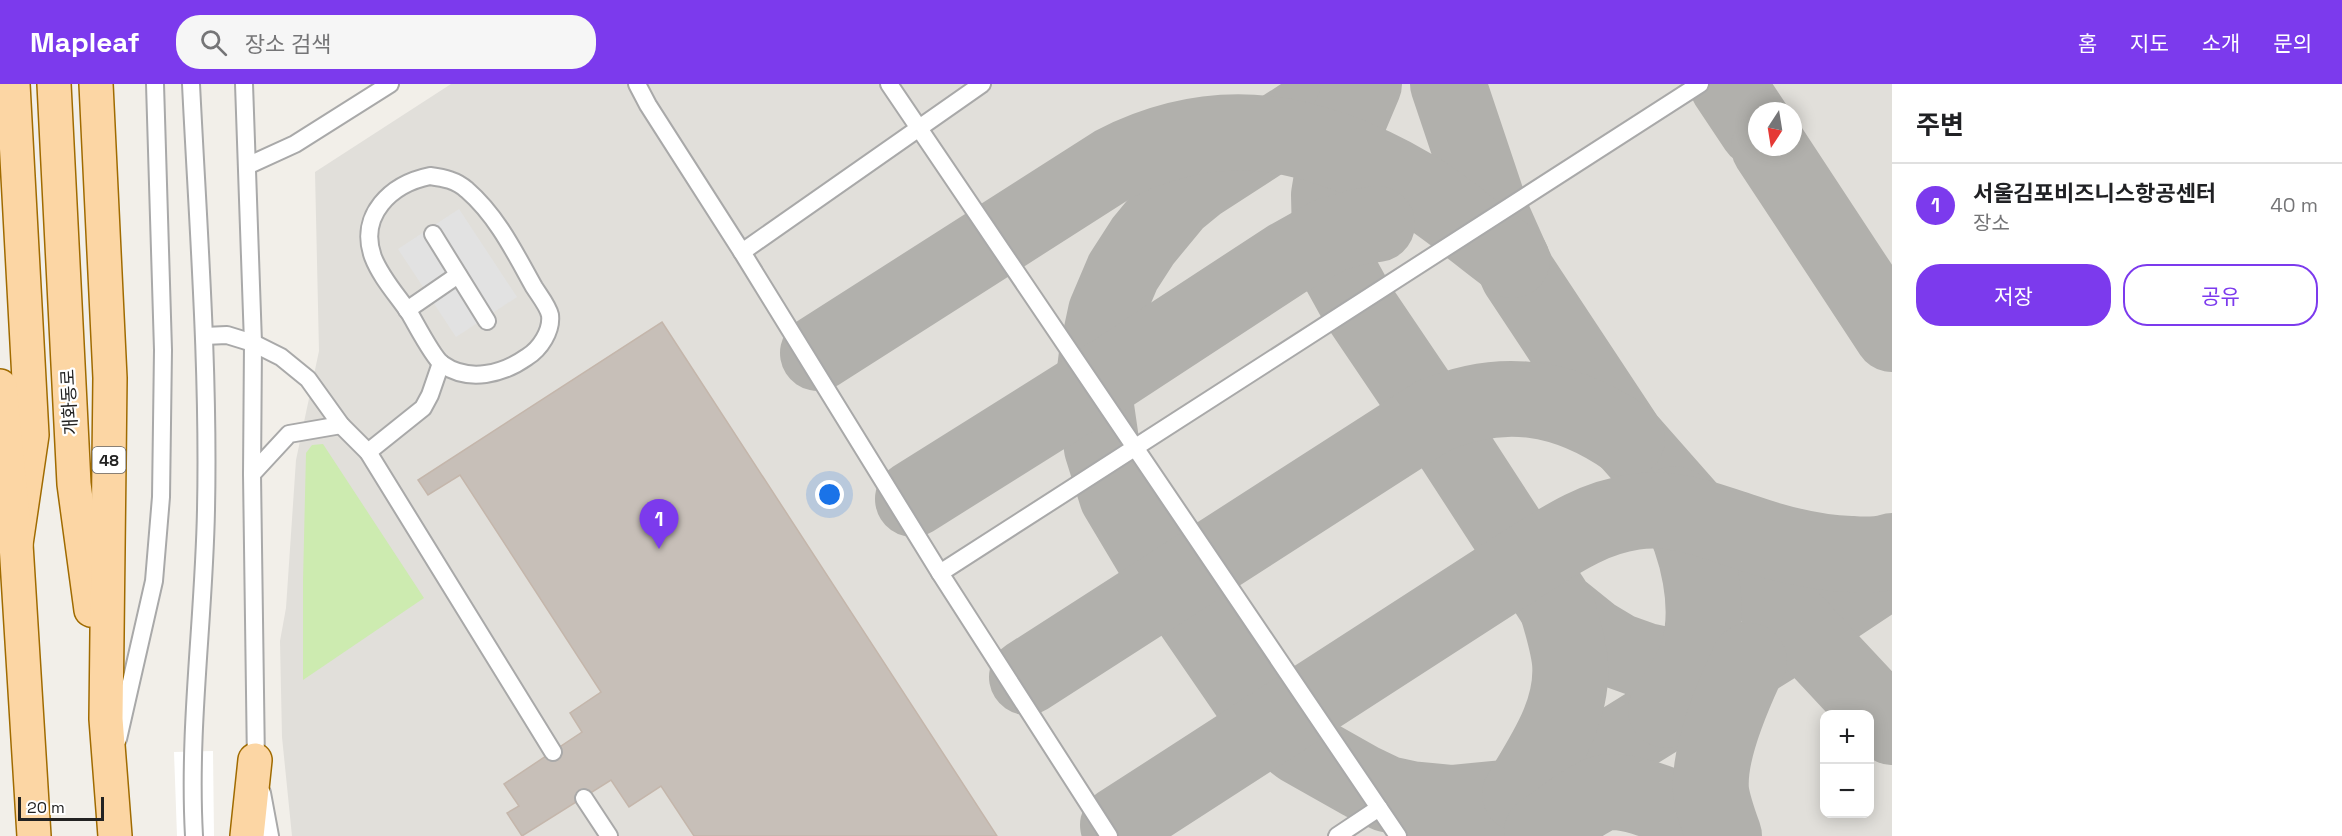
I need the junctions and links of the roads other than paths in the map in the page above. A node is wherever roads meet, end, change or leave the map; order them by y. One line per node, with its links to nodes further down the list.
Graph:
1 (14, 84): 27 (main road)
2 (54, 84): 29 (main road, 개화동로)
3 (96, 84): 29 (main road, 개화동로 / 48)
4 (155, 84): 32 (lane)
5 (191, 84): 19 (lane)
6 (244, 84): 13 (lane)
7 (390, 84): 13 (lane)
8 (637, 84): 15 (lane)
9 (889, 84): 12 (lane)
10 (982, 84): 12 (lane)
11 (1700, 84): 24 (lane)
12 (919, 128): 15 (lane); 24 (lane)
13 (248, 166): 20 (lane)
14 (433, 234): 16 (lane)
15 (742, 252): 28 (lane)
16 (458, 275): 17 (lane); 18 (lane)
17 (407, 310): 21 (lane); 21 (lane)
18 (487, 321)
19 (204, 336): 20 (lane); 37 (lane)
20 (253, 343): 23 (lane); 26 (lane)
21 (441, 363): 25 (lane)
22 (0, 386): 27 (main road)
23 (341, 425): 25 (lane); 26 (lane)
24 (1136, 448): 28 (lane); 34 (lane)
25 (368, 452): 30 (lane)
26 (252, 474): 31 (lane)
27 (16, 544): 35 (main road)
28 (940, 573): 41 (lane)
29 (106, 719): 32 (main road, 개화동로 / 48)
30 (553, 752)
31 (255, 760): 38 (main road); 39 (lane)
32 (110, 772): 36 (main road, 개화동로 / 48)
33 (584, 798): 40 (lane)
34 (1379, 808): 42 (lane); 43 (lane)
35 (34, 836)
36 (115, 836)
37 (194, 836)
38 (247, 836)
39 (270, 836)
40 (609, 836)
41 (1109, 836)
42 (1337, 836)
43 (1398, 836)

